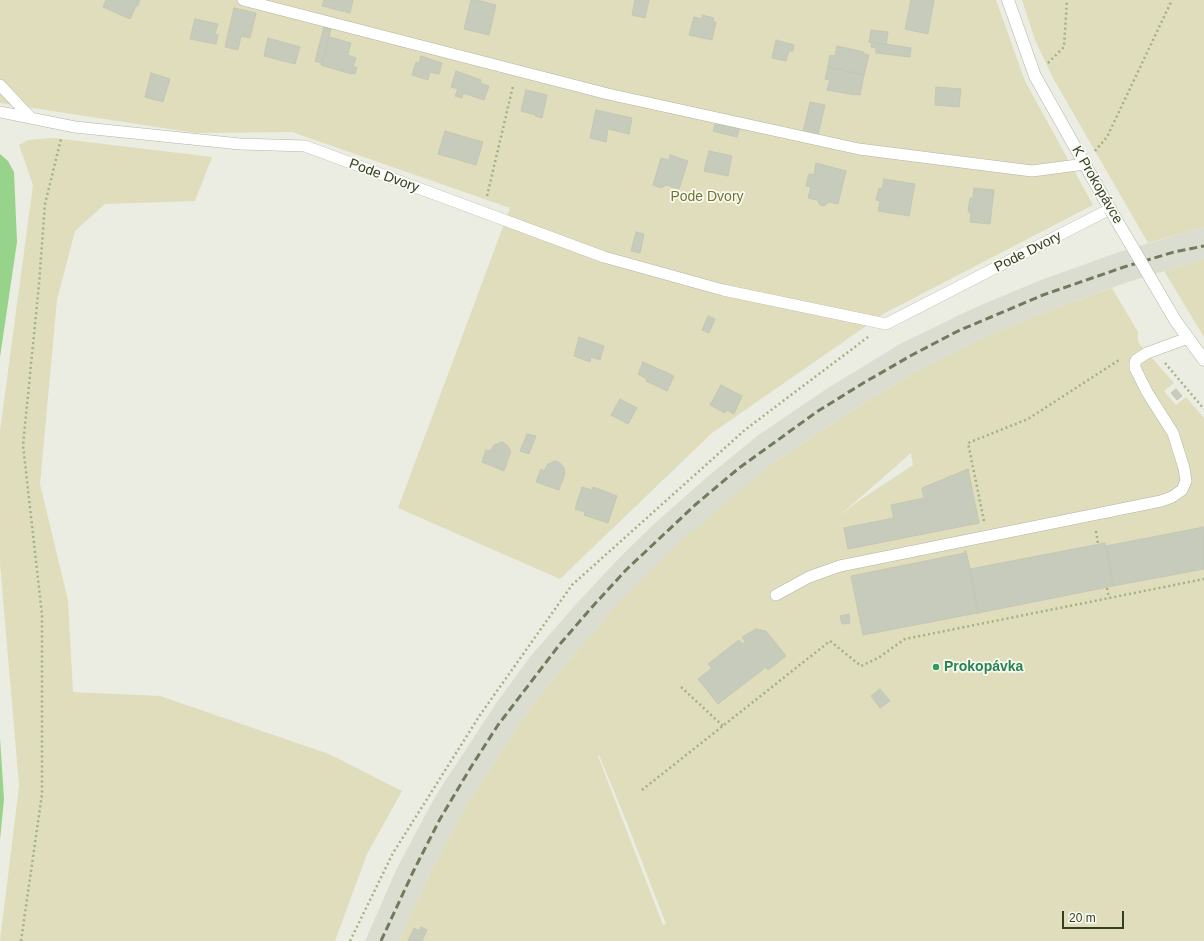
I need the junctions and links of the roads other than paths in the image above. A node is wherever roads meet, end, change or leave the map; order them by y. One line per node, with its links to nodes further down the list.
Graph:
1 (243, 0): 6 (lane)
2 (1008, 0): 6 (street, K Prokopávce)
3 (0, 85): 5 (lane)
4 (0, 112): 5 (lane, Pode Dvory)
5 (31, 118): 7 (lane, Pode Dvory)
6 (1085, 164): 7 (street, K Prokopávce)
7 (1105, 212): 8 (street, K Prokopávce, bridge)
8 (1188, 338): 9 (street, K Prokopávce); 10 (lane)
9 (1204, 360)
10 (776, 595)

